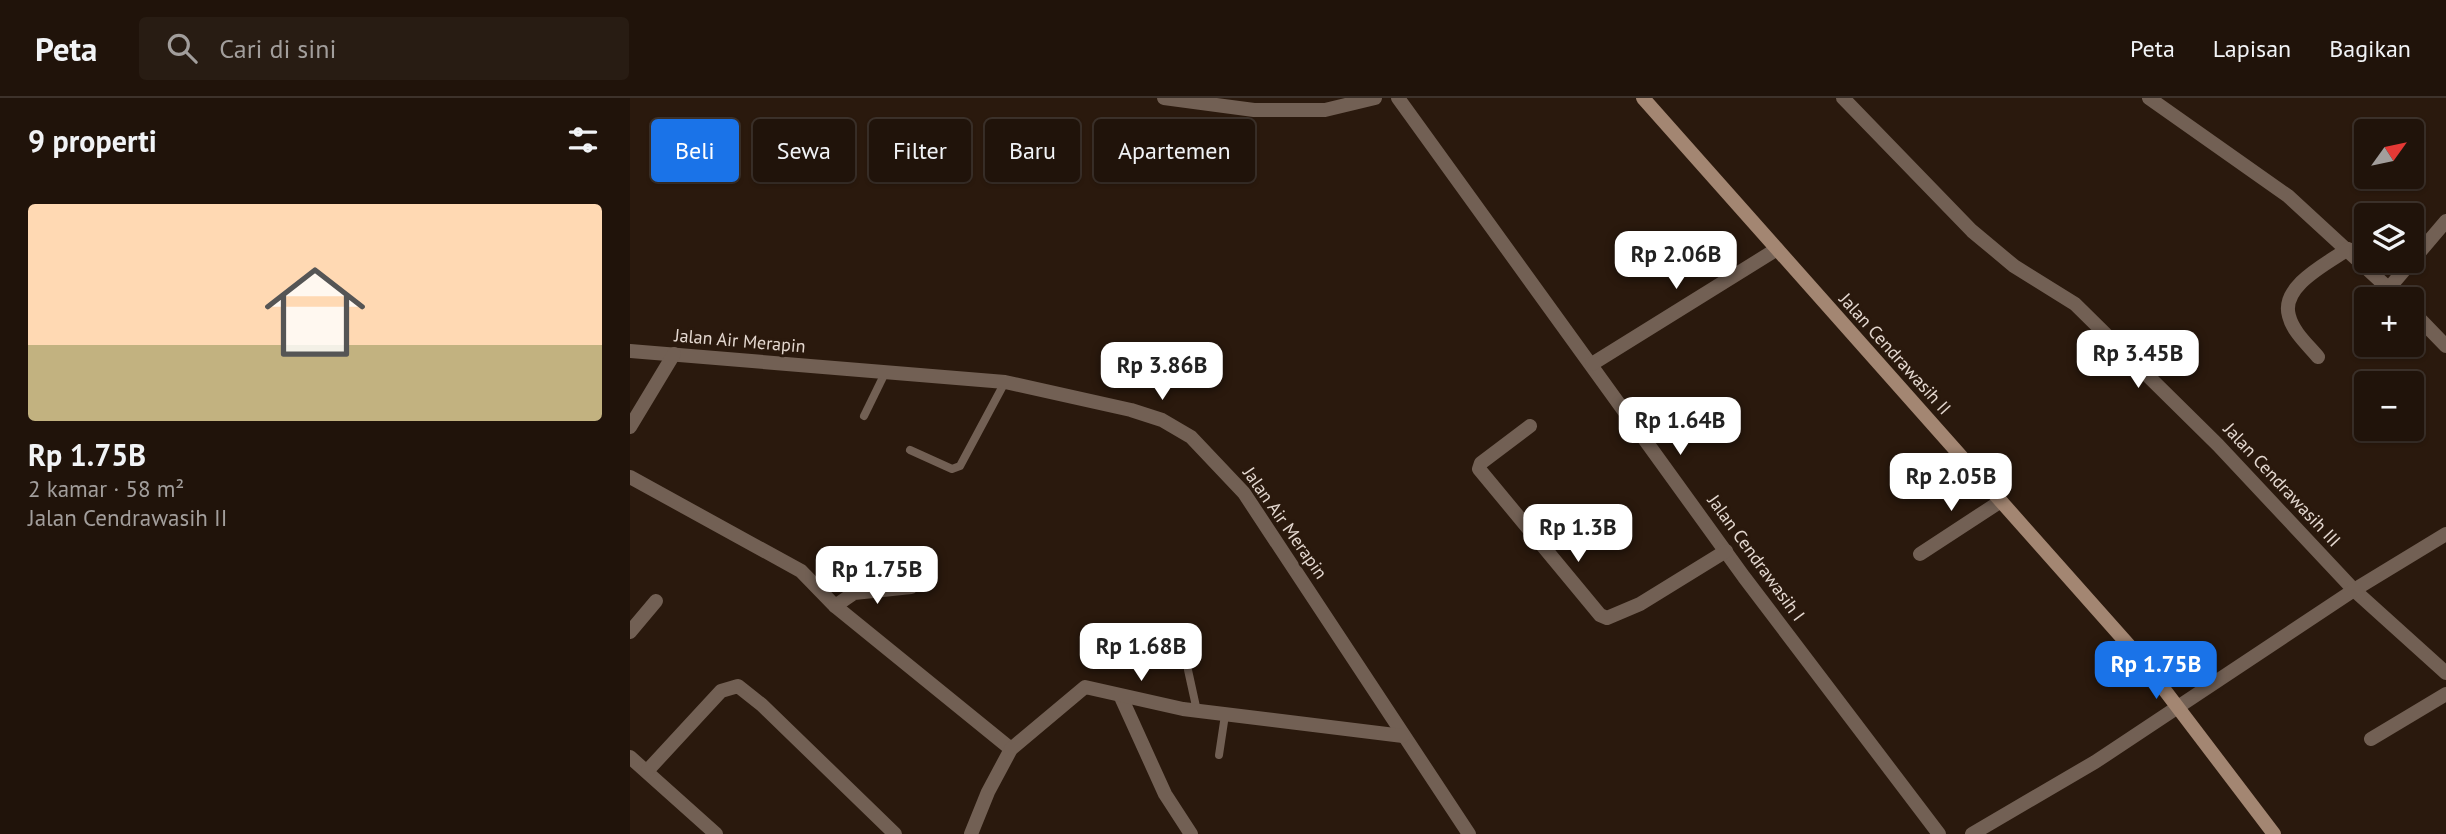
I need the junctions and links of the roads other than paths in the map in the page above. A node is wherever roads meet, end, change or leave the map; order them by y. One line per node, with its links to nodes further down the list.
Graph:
1 (1164, 98): 7 (street)
2 (1375, 98): 7 (street)
3 (1398, 98): 18 (street, Jalan Cendrawasih I)
4 (1643, 98): 9 (street, Jalan Cendrawasih II)
5 (1843, 98): 31 (street, Jalan Cendrawasih III)
6 (2149, 98): 10 (street)
7 (1180, 100)
8 (2446, 221): 12 (street)
9 (1777, 249): 18 (street); 26 (street, Jalan Cendrawasih II)
10 (2347, 249): 11 (street); 17 (street)
11 (2388, 287)
12 (2390, 287)
13 (2424, 323): 14 (street)
14 (2446, 346)
15 (630, 351): 16 (street, Jalan Air Merapin)
16 (674, 354): 19 (street, Jalan Air Merapin); 23 (street)
17 (2318, 357)
18 (1592, 364): 28 (street, Jalan Cendrawasih I)
19 (886, 373): 20 (street, Jalan Air Merapin); 21 (lane)
20 (1004, 382): 24 (lane); 42 (street, Jalan Air Merapin)
21 (864, 416)
22 (1530, 426): 28 (street)
23 (630, 427)
24 (910, 450)
25 (630, 477): 33 (street)
26 (2001, 502): 29 (street); 39 (street, Jalan Cendrawasih II)
27 (2446, 534): 31 (street)
28 (1726, 551): 53 (street, Jalan Cendrawasih I)
29 (1920, 554)
30 (911, 587): 33 (street)
31 (2354, 590): 36 (street, Jalan Cendrawasih III); 39 (street)
32 (656, 601): 34 (street)
33 (835, 606): 44 (street)
34 (630, 632)
35 (1188, 670): 40 (lane)
36 (2446, 673)
37 (2446, 694): 43 (street)
38 (1121, 697): 40 (street); 44 (street); 51 (street)
39 (2180, 706): 54 (street); 55 (street, Jalan Cendrawasih II)
40 (1197, 711): 41 (street)
41 (1225, 715): 42 (street); 45 (lane)
42 (1403, 736): 52 (street, Jalan Air Merapin)
43 (2371, 739)
44 (1011, 749): 48 (street)
45 (1219, 755)
46 (630, 757): 47 (street)
47 (648, 770): 49 (street); 50 (street)
48 (976, 832)
49 (716, 834)
50 (895, 834)
51 (1191, 834)
52 (1469, 834)
53 (1938, 834)
54 (1972, 834)
55 (2274, 834)

